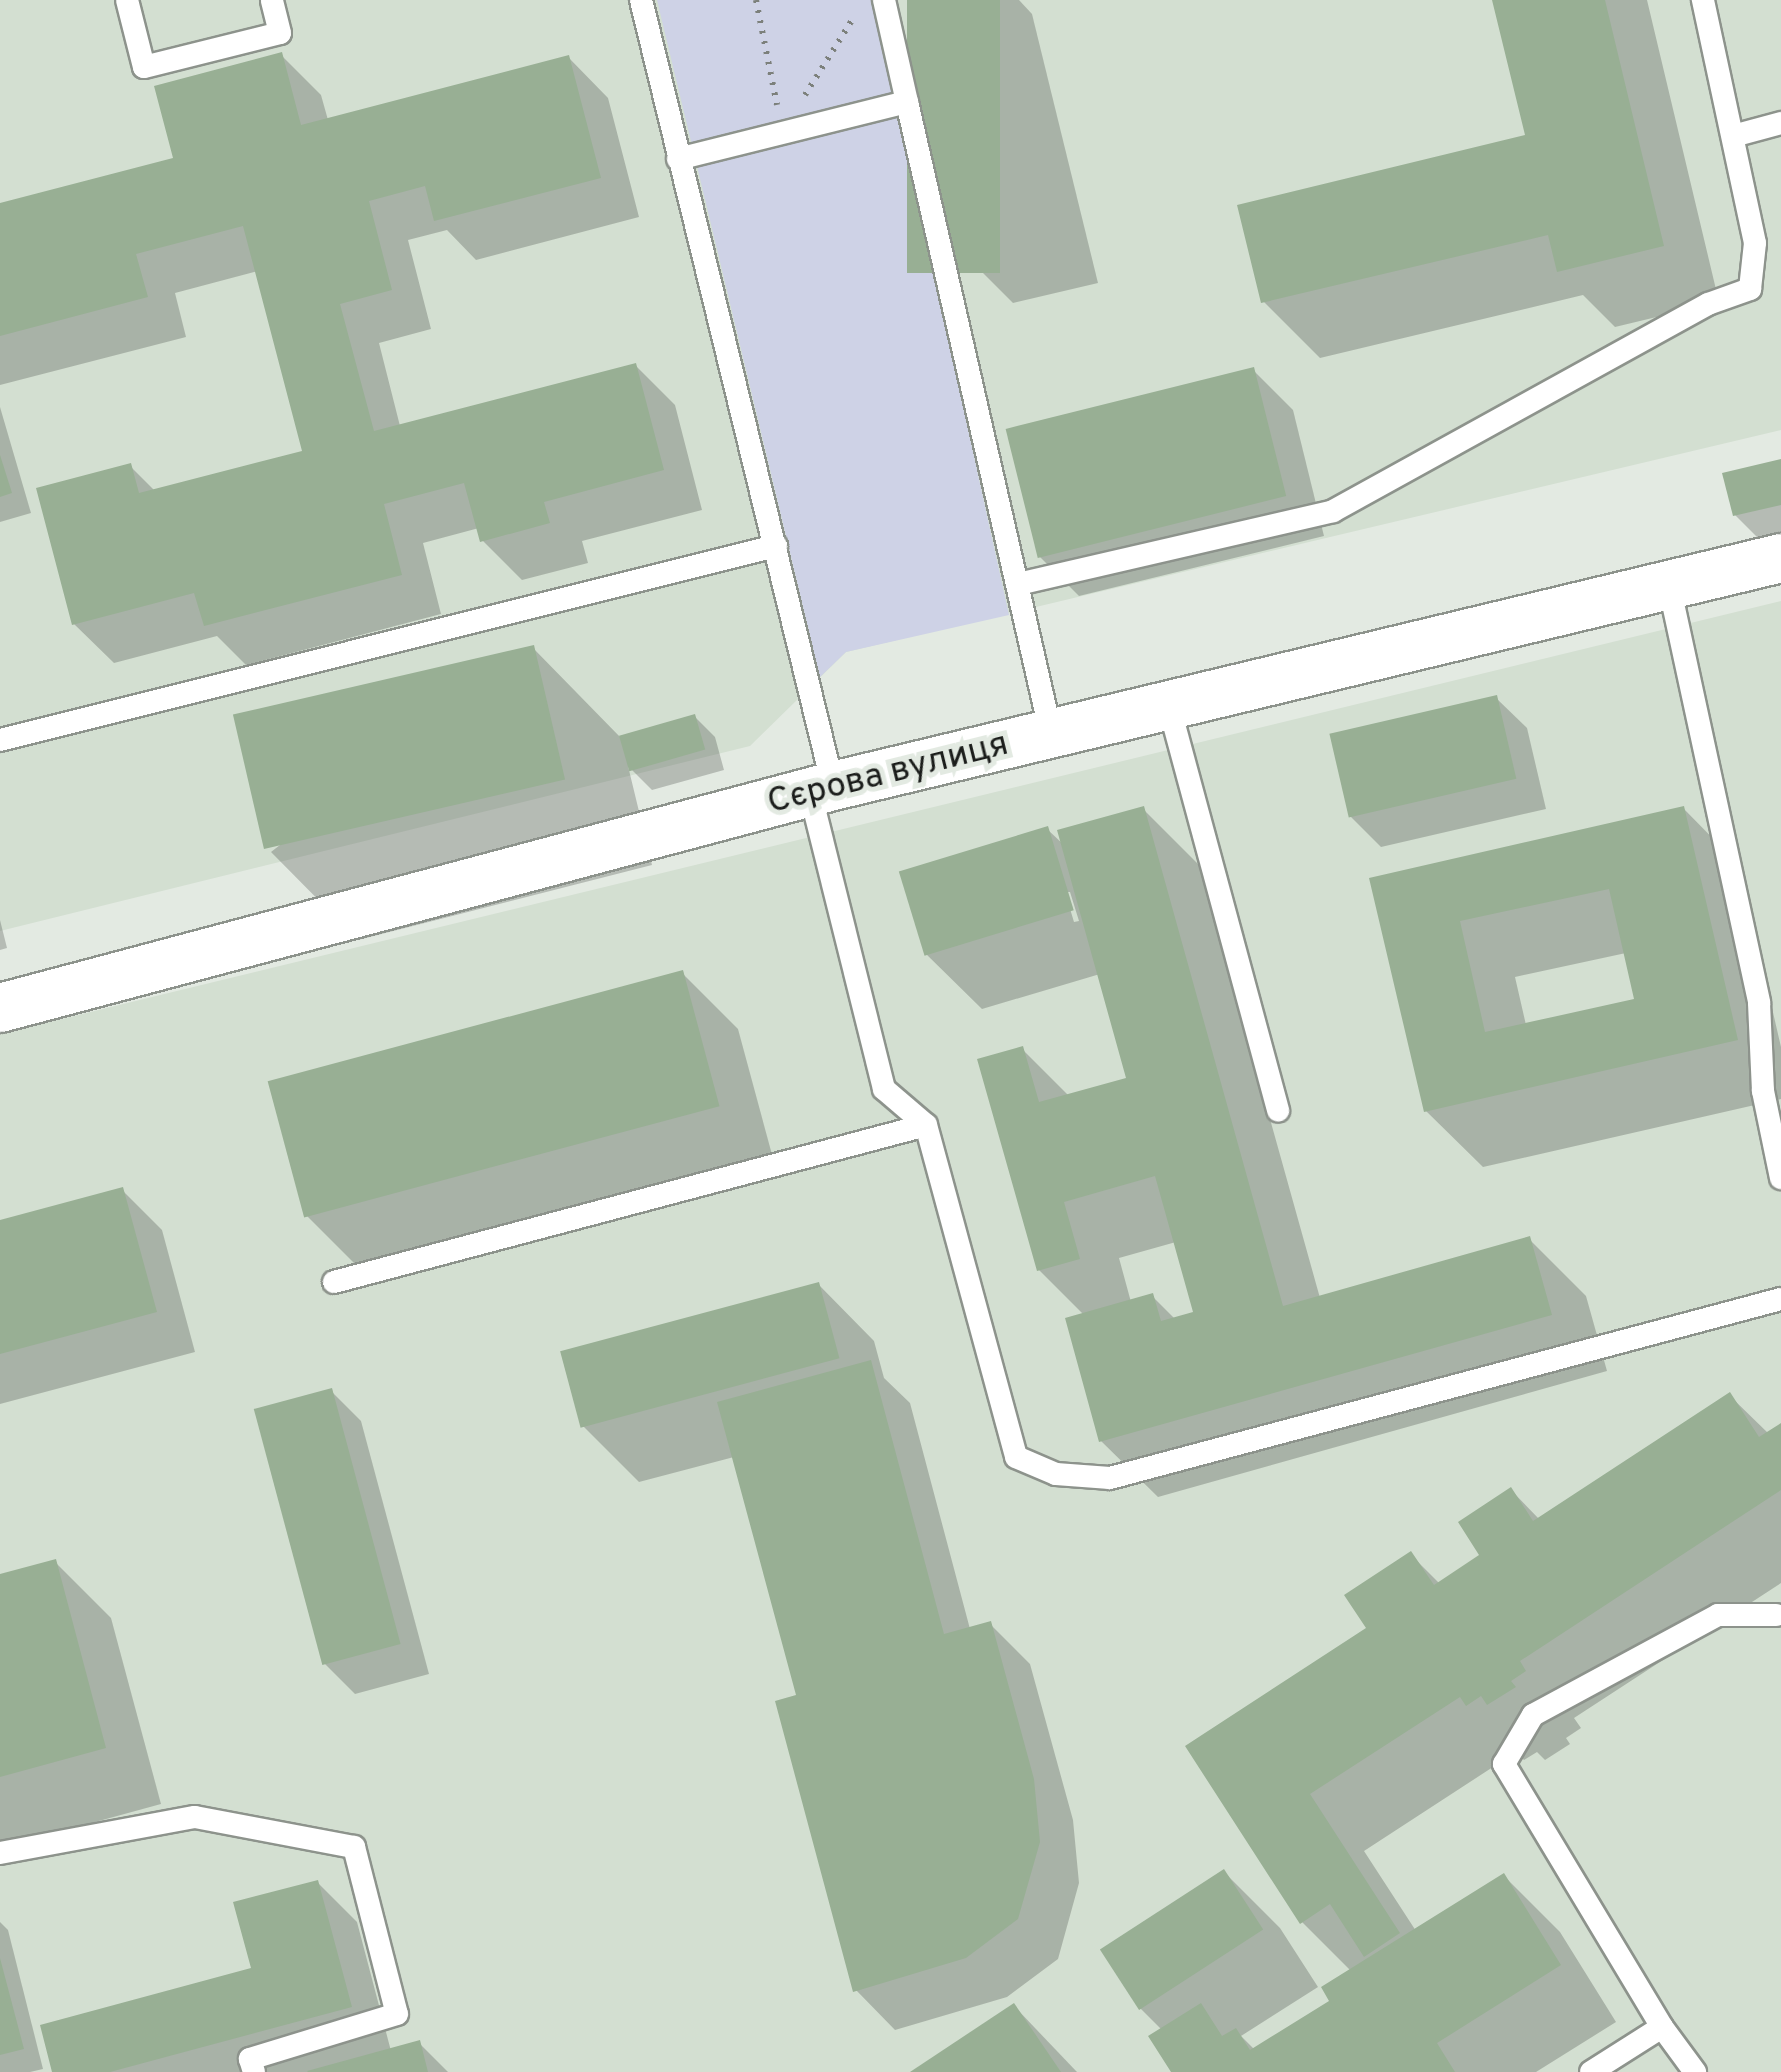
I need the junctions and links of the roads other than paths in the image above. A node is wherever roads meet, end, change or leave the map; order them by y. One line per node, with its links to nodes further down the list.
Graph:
1 (128, 0): 2 (lane)
2 (272, 0)
3 (641, 0): 9 (lane)
4 (884, 0): 6 (lane)
5 (1702, 0): 8 (lane)
6 (907, 102): 9 (lane); 12 (lane)
7 (1781, 123): 8 (lane)
8 (1733, 136): 12 (lane)
9 (678, 158): 10 (lane)
10 (776, 546): 16 (lane); 17 (lane)
11 (1781, 558): 13 (street, Сєрова вулиця)
12 (1018, 584): 15 (lane)
13 (1669, 585): 14 (street, Сєрова вулиця); 21 (lane)
14 (1169, 706): 15 (street, Сєрова вулиця); 19 (lane)
15 (1051, 734): 17 (street, Сєрова вулиця)
16 (0, 740)
17 (821, 789): 18 (street, Сєрова вулиця); 20 (lane)
18 (0, 1008)
19 (1278, 1111)
20 (926, 1125): 22 (lane); 23 (lane)
21 (1781, 1178)
22 (334, 1282)
23 (1781, 1299)
24 (1779, 1619): 26 (lane)
25 (0, 1853): 27 (lane)
26 (1662, 2027): 28 (lane); 29 (lane)
27 (254, 2072)
28 (1591, 2072)
29 (1695, 2072)

